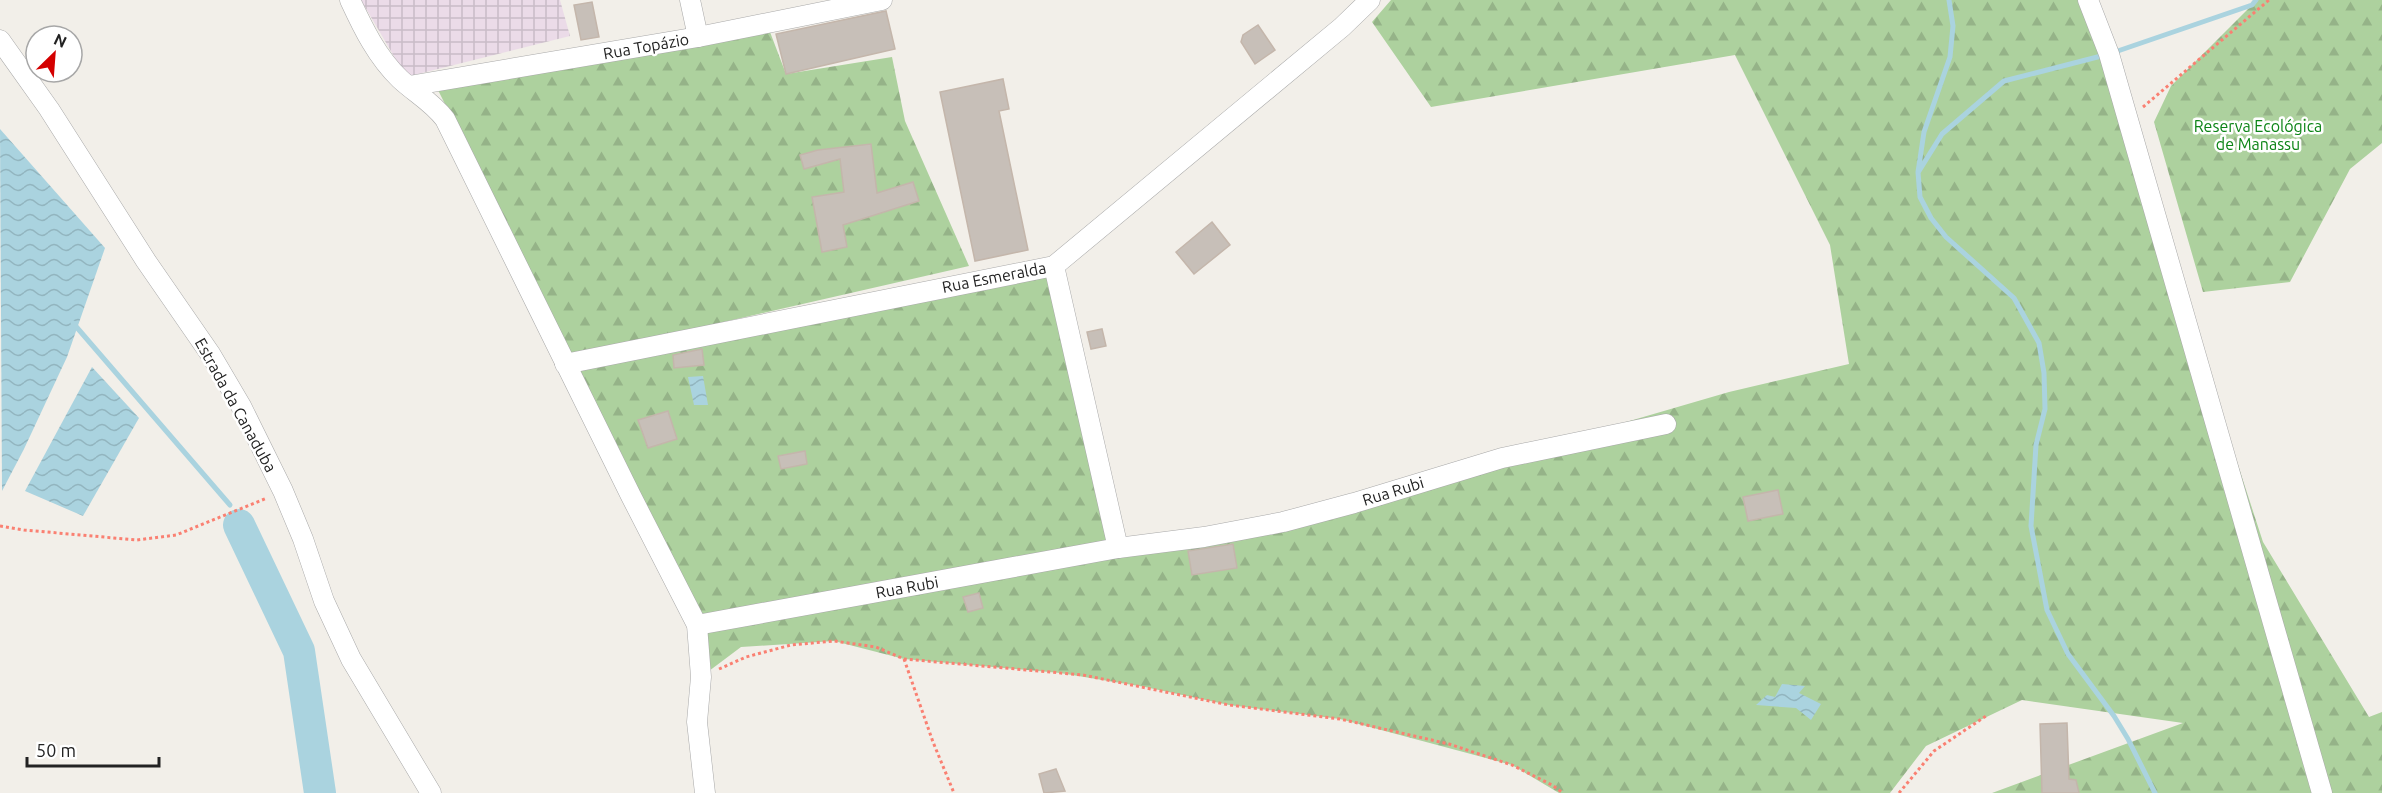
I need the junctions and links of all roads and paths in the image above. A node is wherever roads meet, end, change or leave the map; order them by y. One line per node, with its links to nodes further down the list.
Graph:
1 (350, 0): 9 (street)
2 (690, 0): 7 (street)
3 (882, 0): 7 (street, Rua Topázio)
4 (1370, 0): 11 (street, Rua Esmeralda)
5 (2088, 0): 10 (street)
6 (2269, 0): 10 (path)
7 (698, 37): 9 (street, Rua Topázio)
8 (0, 40): 14 (street, Estrada da Canaduba)
9 (409, 86): 12 (street)
10 (2128, 120): 26 (street)
11 (1054, 266): 12 (street, Rua Esmeralda); 16 (street)
12 (565, 364): 17 (street)
13 (1666, 424): 16 (street, Rua Rubi)
14 (283, 491): 15 (path); 21 (street, Estrada da Canaduba)
15 (0, 526)
16 (1118, 548): 17 (street, Rua Rubi)
17 (697, 625): 19 (street)
18 (904, 658): 19 (path); 23 (path); 24 (path)
19 (701, 677): 22 (street)
20 (1986, 716): 25 (path)
21 (431, 793)
22 (705, 793)
23 (954, 793)
24 (1563, 793)
25 (1899, 793)
26 (2322, 793)

